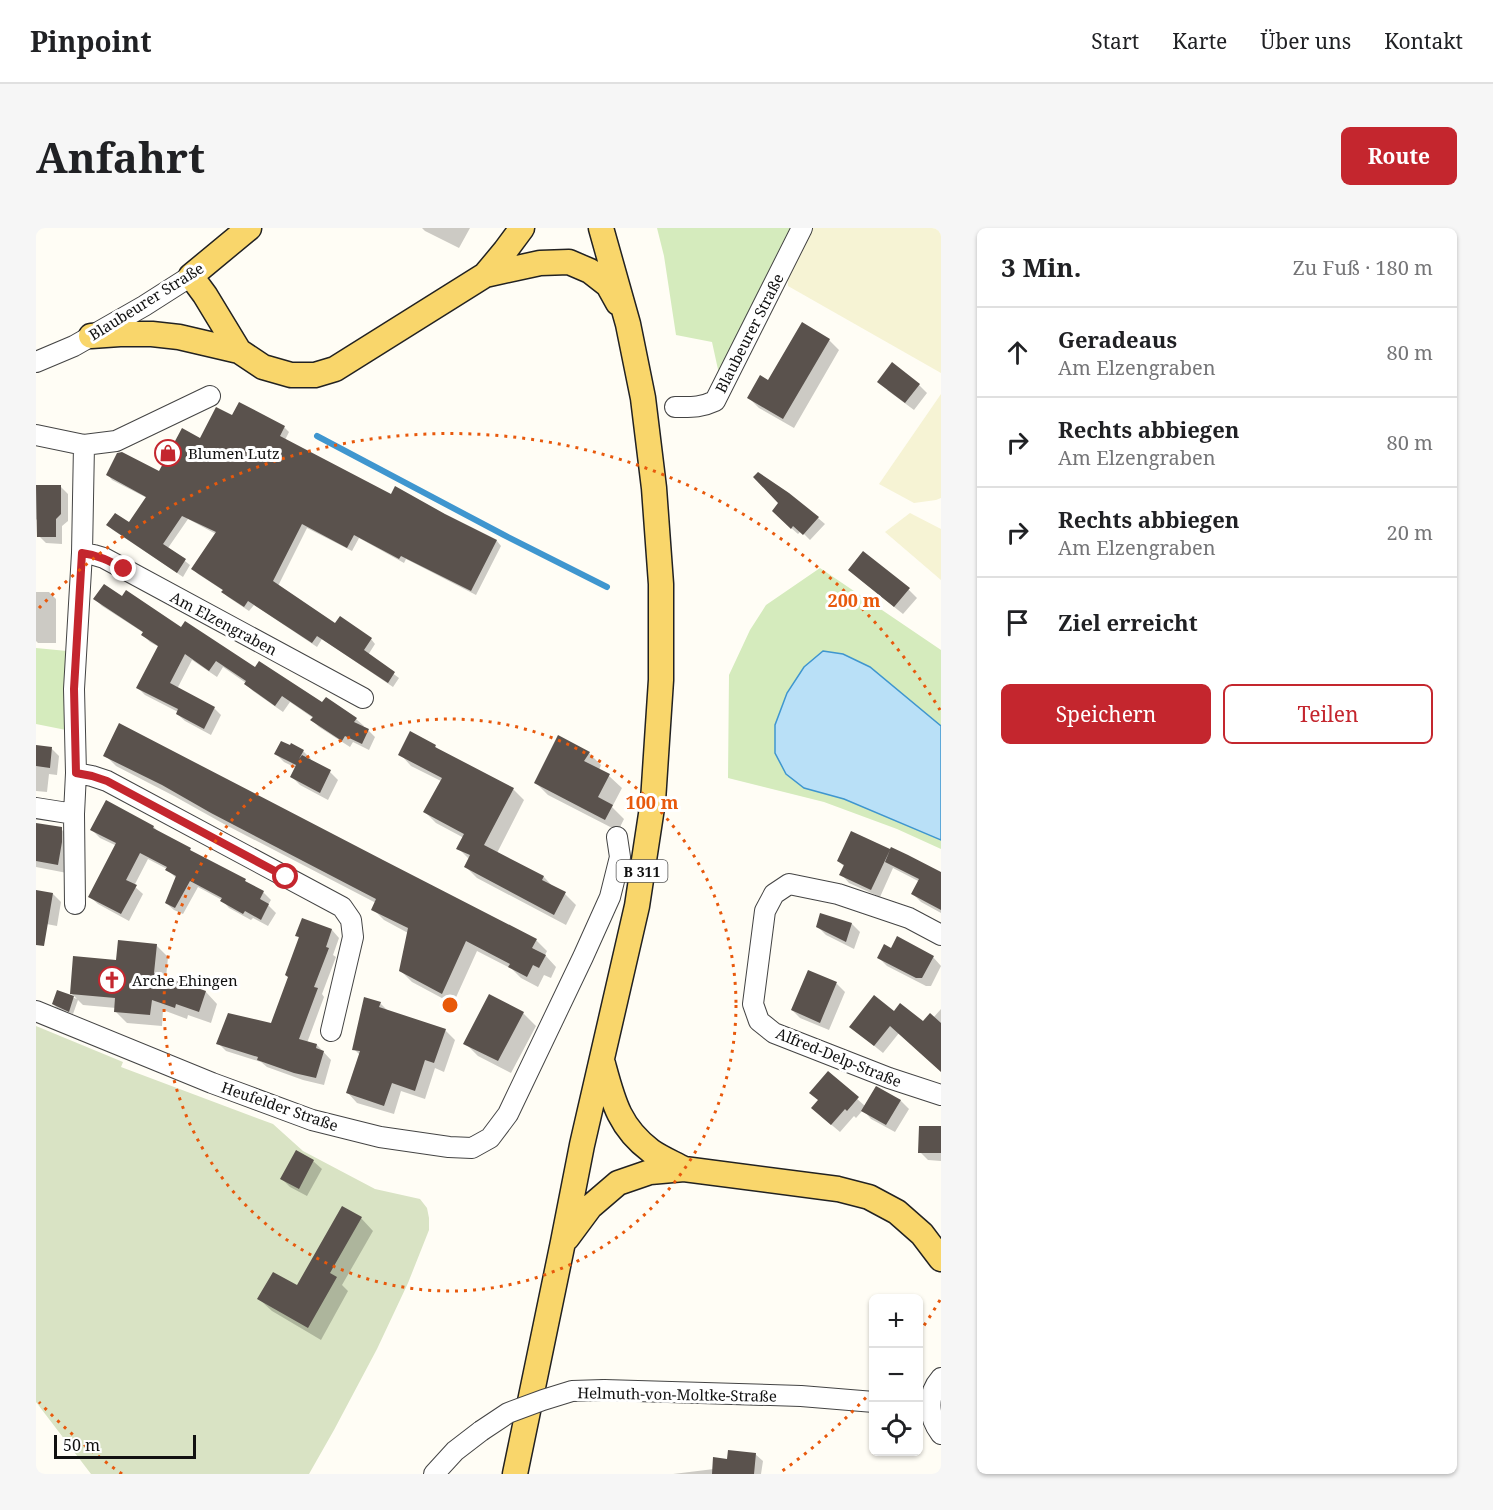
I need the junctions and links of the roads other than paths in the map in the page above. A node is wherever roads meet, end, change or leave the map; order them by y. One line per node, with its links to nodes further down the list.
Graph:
1 (249, 228): 8 (main road, Blaubeurer Straße)
2 (522, 228): 7 (main road)
3 (602, 228): 6 (main road, B 311)
4 (610, 228): 6 (main road)
5 (802, 228): 14 (street, Blaubeurer Straße)
6 (610, 254): 9 (main road, B 311)
7 (485, 275): 9 (main road); 11 (main road)
8 (191, 276): 10 (street, Blaubeurer Straße); 11 (main road)
9 (628, 324): 27 (main road, B 311)
10 (91, 336): 11 (main road); 12 (street, Blaubeurer Straße)
11 (239, 351)
12 (36, 362)
13 (210, 396): 16 (street)
14 (675, 407)
15 (36, 435): 16 (street)
16 (84, 446): 17 (street)
17 (82, 553): 18 (street, Am Elzengraben); 19 (street)
18 (363, 698)
19 (76, 773): 21 (street); 26 (street)
20 (36, 808): 21 (street)
21 (74, 814): 23 (street)
22 (617, 837): 25 (street, Heufelder Straße)
23 (75, 904)
24 (941, 935): 28 (street, Alfred-Delp-Straße)
25 (36, 1011)
26 (331, 1031)
27 (602, 1059): 29 (main road); 30 (main road, B 311)
28 (941, 1095)
29 (684, 1169): 30 (main road); 31 (main road)
30 (563, 1242): 37 (main road, B 311)
31 (941, 1259)
32 (941, 1378): 34 (street)
33 (869, 1402): 36 (street, Helmuth-von-Moltke-Straße, bridge)
34 (924, 1403): 35 (street)
35 (941, 1434)
36 (434, 1474)
37 (515, 1474)

